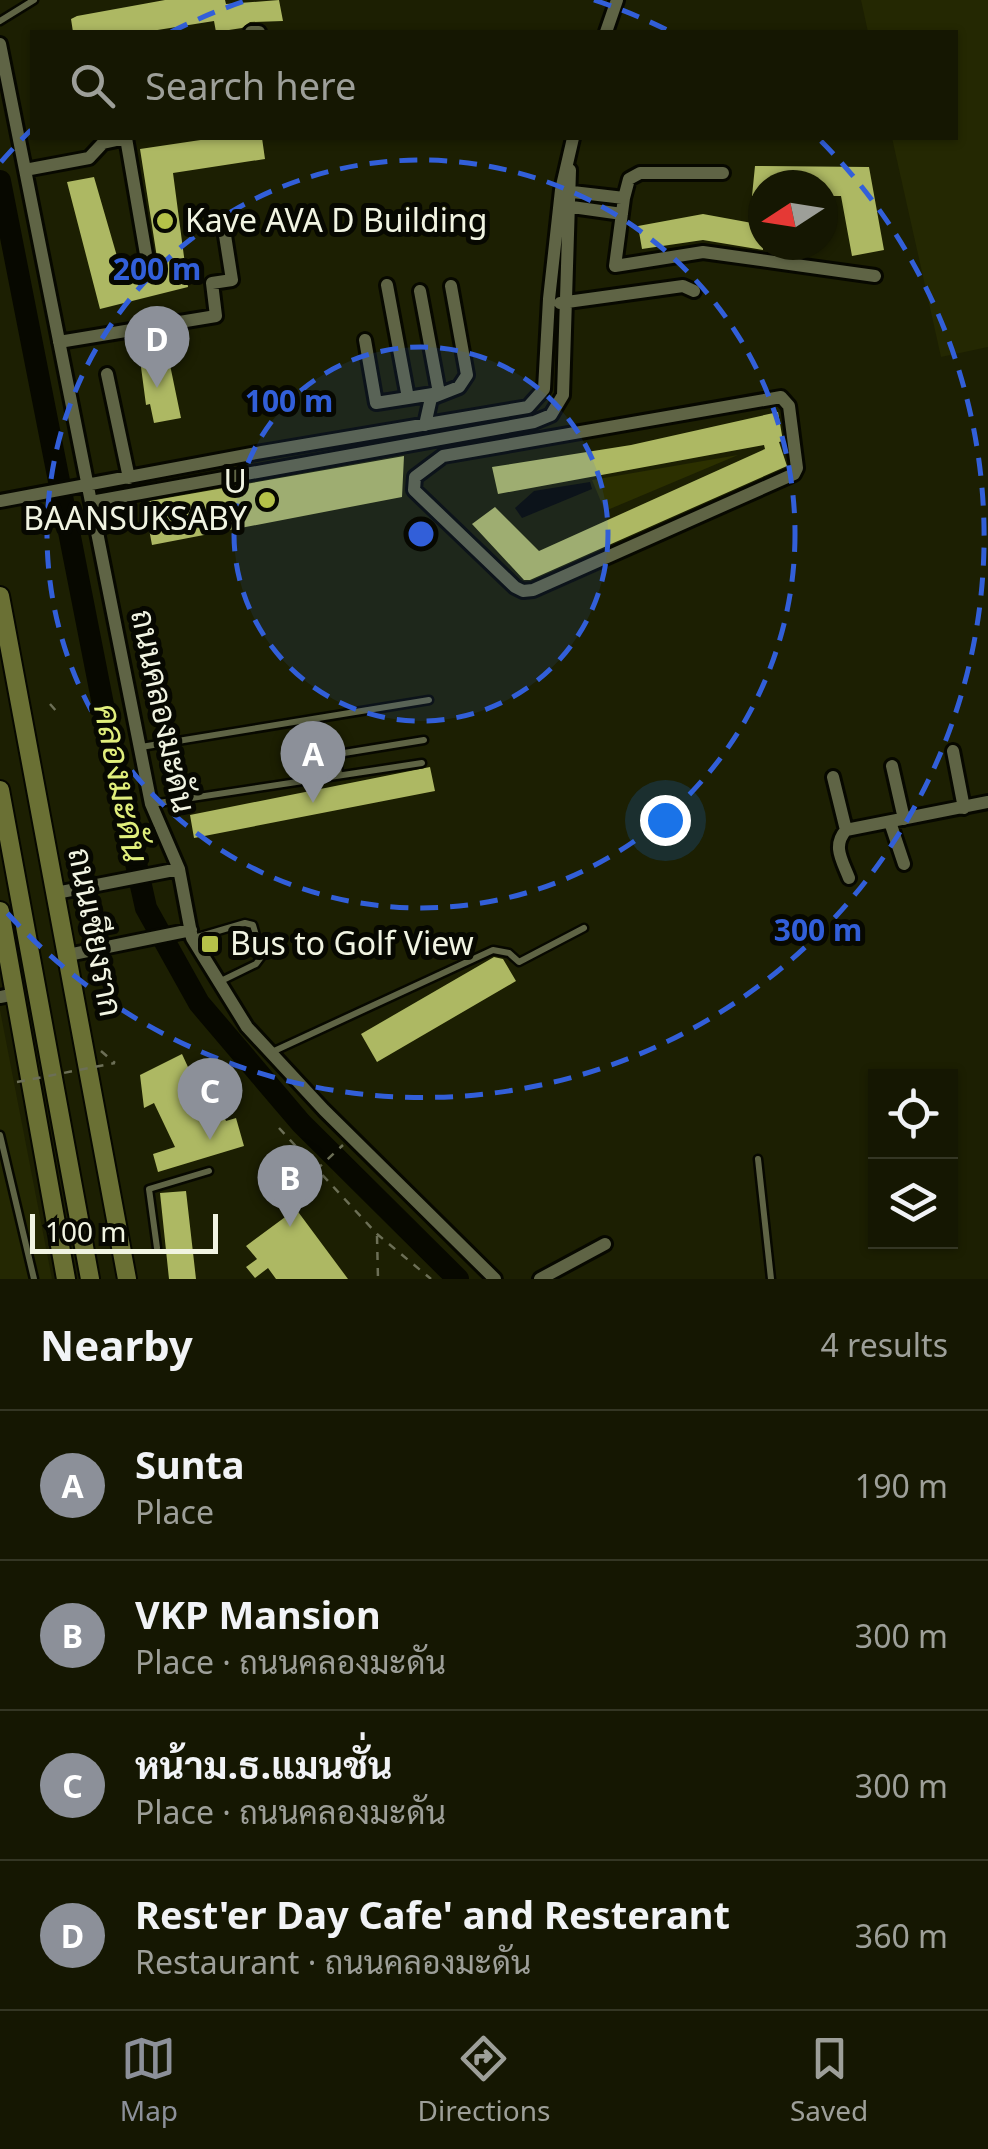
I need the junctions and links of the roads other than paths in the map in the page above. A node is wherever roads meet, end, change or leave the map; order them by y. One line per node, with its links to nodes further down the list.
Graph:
1 (34, 0): 3 (lane)
2 (617, 0): 4 (street)
3 (0, 21)
4 (607, 30)
5 (0, 44): 6 (street, ถนนคลองมะดัน)
6 (2, 64): 10 (street, ถนนคลองมะดัน)
7 (117, 140): 10 (street)
8 (126, 140): 16 (street)
9 (571, 142): 12 (street)
10 (25, 170): 25 (street, ถนนคลองมะดัน)
11 (723, 173): 13 (street)
12 (566, 198): 13 (street); 14 (street); 22 (street); 23 (street)
13 (624, 198): 14 (street)
14 (622, 214): 17 (street)
15 (224, 229): 25 (street)
16 (148, 266)
17 (875, 276)
18 (387, 285): 30 (street)
19 (452, 286): 28 (street)
20 (694, 290): 23 (street)
21 (420, 292): 28 (street)
22 (549, 299): 23 (street); 27 (street)
23 (564, 305): 29 (street)
24 (365, 340): 30 (street)
25 (60, 342): 37 (street, ถนนคลองมะดัน)
26 (107, 374): 36 (street)
27 (544, 389): 29 (street); 31 (street)
28 (439, 393): 30 (street); 33 (street)
29 (563, 394): 32 (street)
30 (408, 398)
31 (528, 408): 32 (street); 33 (street)
32 (534, 422): 34 (street)
33 (432, 424): 34 (street); 36 (street)
34 (442, 440): 35 (street); 39 (street)
35 (443, 456): 35 (street)
36 (129, 478): 37 (street)
37 (84, 487): 38 (street); 39 (street, ถนนคลองมะดัน)
38 (0, 501)
39 (92, 502): 43 (street, ถนนคลองมะดัน)
40 (0, 596): 58 (main road, ถนนเชียงราก)
41 (430, 700): 43 (lane)
42 (424, 740): 47 (lane)
43 (140, 747): 51 (street, ถนนคลองมะดัน)
44 (953, 751): 52 (street)
45 (422, 763): 47 (lane)
46 (892, 766): 53 (street)
47 (339, 776): 51 (lane)
48 (834, 777): 54 (street)
49 (0, 790): 74 (main road, ถนนเชียงราก)
50 (988, 802): 52 (street)
51 (151, 804): 56 (street, ถนนคลองมะดัน)
52 (964, 808): 53 (street)
53 (897, 821): 54 (street); 55 (street)
54 (846, 830): 57 (street)
55 (904, 864)
56 (175, 870): 58 (street); 61 (street, ถนนคลองมะดัน)
57 (850, 878)
58 (56, 893): 63 (main road, ถนนเชียงราก)
59 (0, 910): 62 (main road)
60 (584, 928): 66 (lane)
61 (187, 934): 63 (street); 64 (street, ถนนคลองมะดัน); 64 (lane)
62 (3, 944): 65 (main road)
63 (68, 955): 75 (main road, ถนนเชียงราก)
64 (220, 982): 66 (street, ถนนคลองมะดัน)
65 (7, 986): 73 (main road)
66 (271, 1052): 76 (street, ถนนคลองมะดัน)
67 (0, 1135): 72 (lane)
68 (758, 1159): 78 (lane)
69 (209, 1171): 71 (lane)
70 (605, 1244): 77 (street)
71 (158, 1248)
72 (34, 1279)
73 (66, 1279)
74 (90, 1279)
75 (128, 1279)
76 (495, 1279)
77 (540, 1279)
78 (771, 1279)

